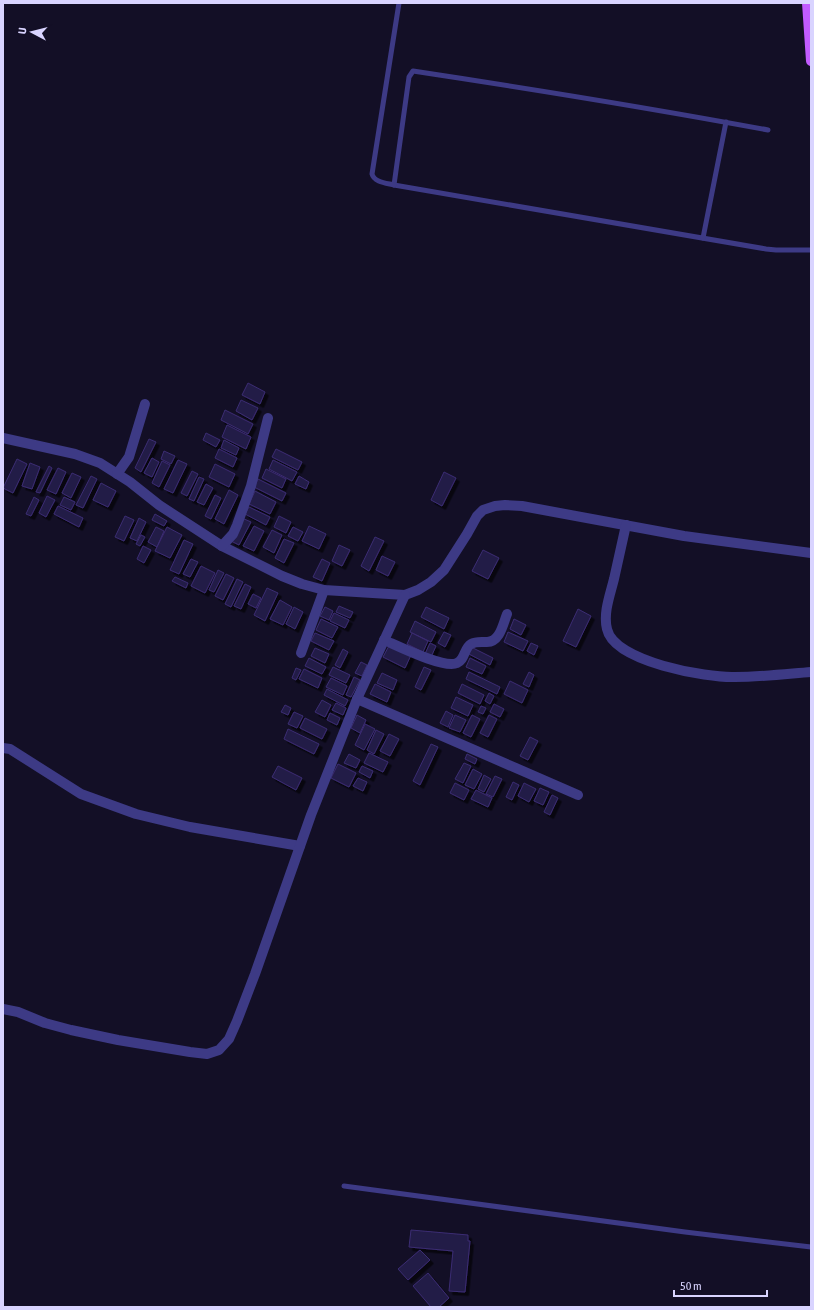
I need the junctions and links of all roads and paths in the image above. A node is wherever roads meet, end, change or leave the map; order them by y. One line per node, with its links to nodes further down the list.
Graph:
1 (399, 3): 6 (lane)
2 (807, 3): 3 (main road)
3 (811, 61)
4 (726, 122): 5 (lane); 6 (lane); 7 (lane)
5 (768, 130)
6 (394, 185): 7 (lane)
7 (703, 238): 8 (lane)
8 (811, 250)
9 (145, 404): 12 (street)
10 (268, 418): 14 (street)
11 (3, 438): 12 (street)
12 (117, 474): 14 (street)
13 (626, 525): 15 (street); 17 (street); 21 (street)
14 (222, 546): 16 (street)
15 (811, 553)
16 (324, 590): 17 (street); 20 (street)
17 (405, 595): 19 (street)
18 (507, 614): 19 (street)
19 (384, 640): 22 (street)
20 (301, 653)
21 (811, 672)
22 (357, 699): 24 (street); 25 (street)
23 (3, 748): 25 (street)
24 (578, 795)
25 (300, 846): 26 (street)
26 (3, 1009)
27 (344, 1186): 28 (lane)
28 (811, 1247)

